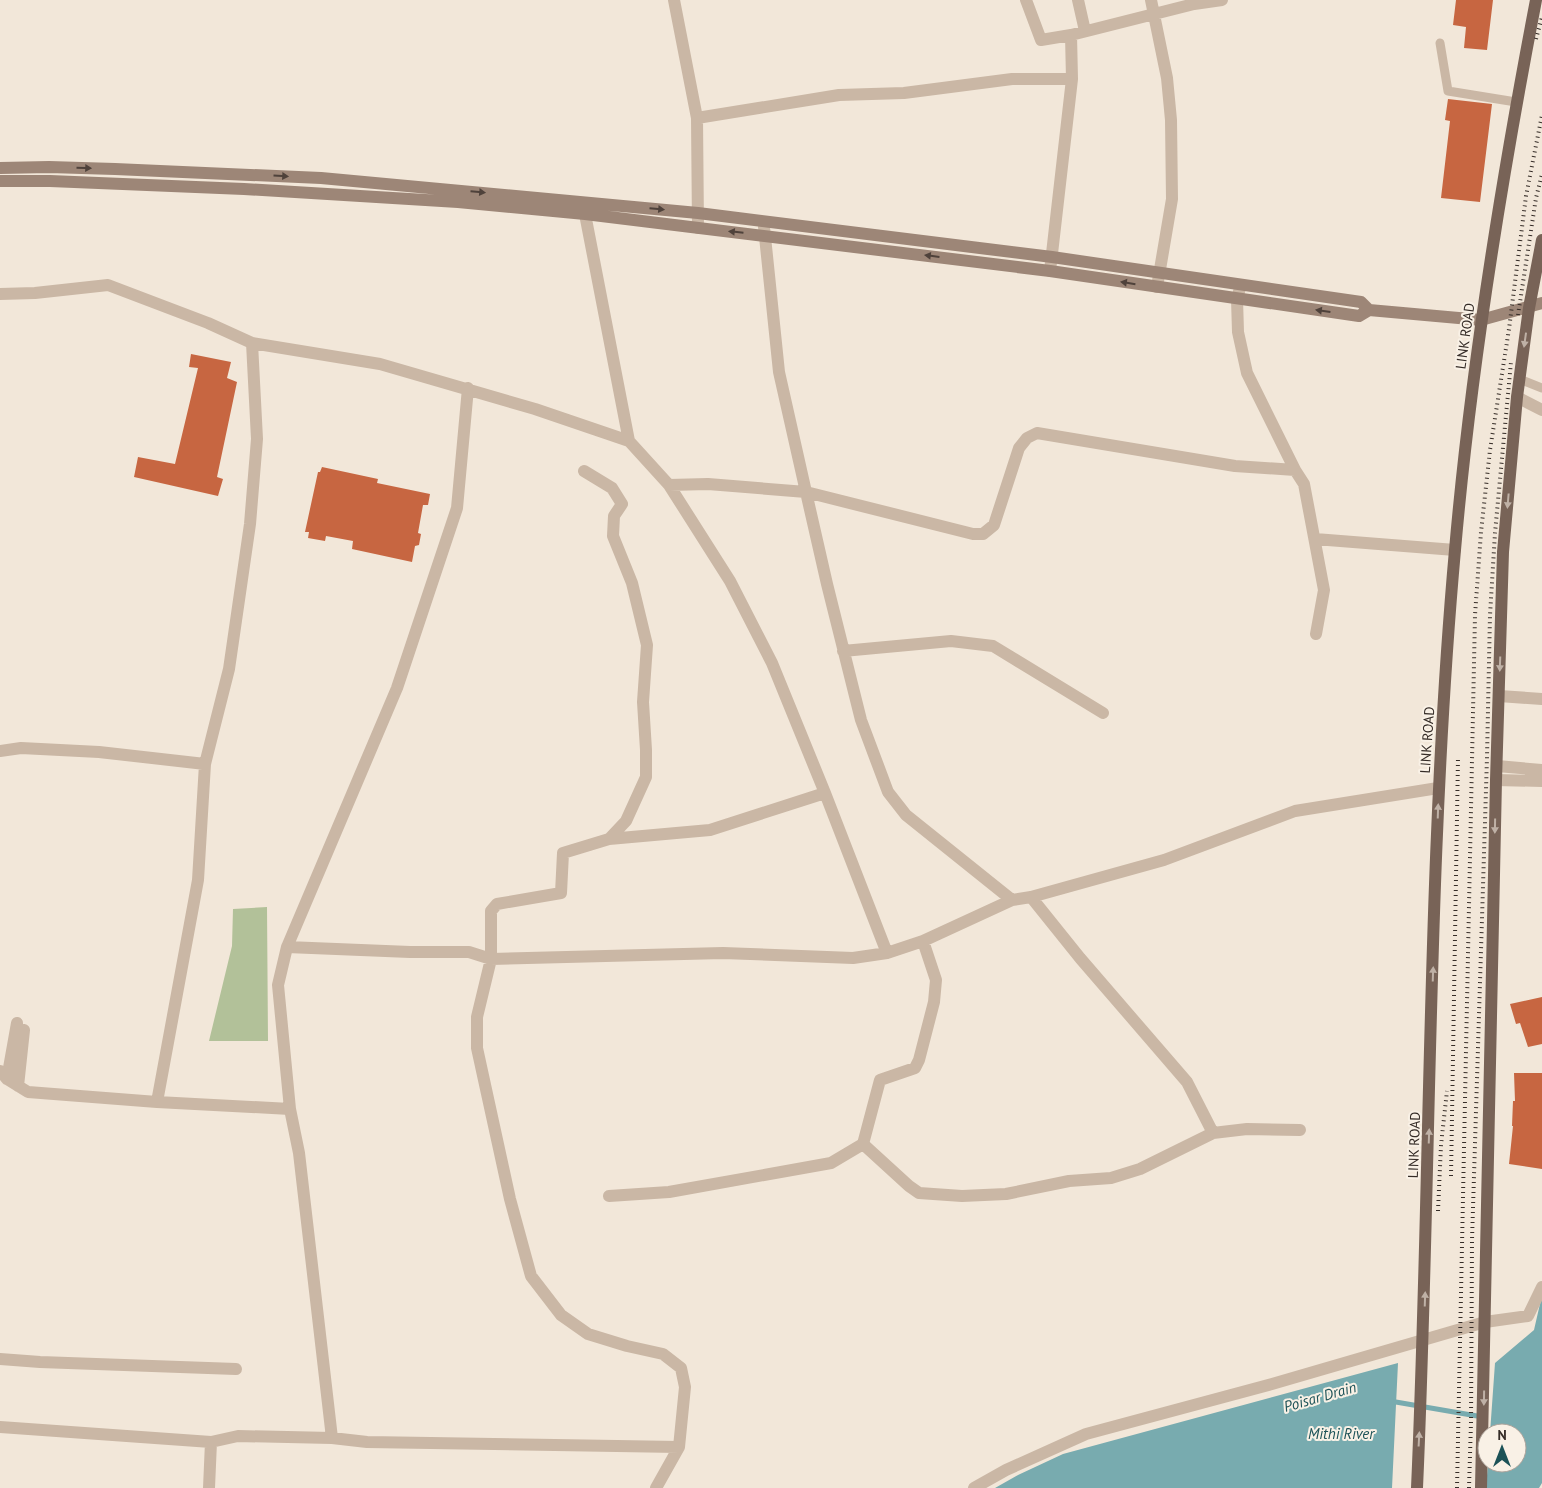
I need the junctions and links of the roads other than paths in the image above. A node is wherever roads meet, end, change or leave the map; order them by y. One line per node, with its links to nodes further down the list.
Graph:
1 (674, 0): 13 (street)
2 (1026, 0): 9 (street)
3 (1078, 0): 8 (street)
4 (1151, 0): 7 (street)
5 (1222, 0): 7 (street)
6 (1536, 0): 12 (main road, LINK ROAD)
7 (1154, 14): 8 (street); 43 (street)
8 (1085, 31): 9 (street)
9 (1070, 35): 11 (street)
10 (1440, 43): 12 (lane)
11 (1072, 79): 13 (street); 40 (street)
12 (1516, 102): 51 (main road, LINK ROAD)
13 (697, 118): 30 (street)
14 (49, 167): 15 (street); 16 (street, one-way to 16); 20 (street)
15 (0, 168)
16 (115, 169): 17 (street); 22 (street)
17 (159, 170): 18 (street); 24 (street)
18 (245, 174): 19 (street, one-way to 19); 25 (street)
19 (321, 178): 23 (street); 26 (street)
20 (50, 181): 21 (street); 22 (street)
21 (0, 182)
22 (116, 184): 24 (street)
23 (391, 185): 27 (street); 28 (street)
24 (159, 186): 25 (street)
25 (244, 189): 26 (street)
26 (320, 194): 28 (street)
27 (458, 196): 28 (street); 29 (street)
28 (391, 199)
29 (524, 202): 31 (street); 32 (street)
30 (698, 213): 32 (street, one-way to 30); 33 (street); 34 (street)
31 (585, 214): 32 (street); 58 (street)
32 (629, 214): 34 (street)
33 (764, 221): 35 (street); 36 (street)
34 (698, 228): 35 (street, one-way to 34)
35 (764, 235): 39 (street); 62 (street)
36 (876, 235): 38 (street); 39 (street)
37 (1542, 240): 49 (main road)
38 (964, 247): 40 (street); 41 (street)
39 (874, 249): 41 (street, one-way to 39)
40 (1052, 257): 42 (street); 43 (street)
41 (961, 260): 42 (street)
42 (1050, 271): 45 (street, one-way to 42)
43 (1159, 273): 44 (street); 45 (street)
44 (1241, 284): 47 (street); 50 (street)
45 (1157, 287): 47 (street)
46 (0, 294): 52 (street)
47 (1237, 299): 50 (street, one-way to 47); 59 (street)
48 (1542, 302): 49 (street)
49 (1529, 308): 51 (street); 53 (main road, one-way to 53)
50 (1370, 310): 51 (street)
51 (1481, 320): 64 (main road, LINK ROAD)
52 (252, 343): 54 (street); 71 (street)
53 (1519, 379): 55 (lane); 56 (main road)
54 (468, 388): 58 (street); 82 (street)
55 (1542, 388)
56 (1517, 397): 57 (street); 67 (main road, one-way to 67)
57 (1542, 410)
58 (629, 442): 61 (street)
59 (1295, 470): 62 (street); 63 (street)
60 (584, 471): 78 (street)
61 (669, 485): 62 (street); 77 (street)
62 (806, 492): 66 (street)
63 (1315, 539): 64 (street); 65 (street)
64 (1454, 550): 76 (main road, LINK ROAD)
65 (1316, 634)
66 (843, 651): 69 (street); 80 (street)
67 (1499, 696): 68 (street); 72 (main road)
68 (1542, 700)
69 (1104, 713)
70 (0, 751): 71 (street)
71 (205, 764): 87 (street)
72 (1497, 766): 73 (street); 74 (main road)
73 (1542, 770)
74 (1496, 780): 75 (street); 94 (main road, one-way to 94)
75 (1542, 780)
76 (1438, 788): 79 (street); 95 (main road, LINK ROAD, one-way to 76)
77 (825, 793): 78 (street); 83 (street)
78 (609, 839): 84 (street)
79 (1031, 897): 80 (street); 90 (street)
80 (1012, 900): 81 (street)
81 (923, 941): 83 (street); 91 (street)
82 (287, 947): 84 (street); 88 (street)
83 (887, 954): 84 (street)
84 (491, 960): 101 (street)
85 (21, 1026): 86 (street)
86 (9, 1079): 87 (street)
87 (157, 1102): 88 (street)
88 (290, 1109): 99 (street)
89 (1300, 1130): 90 (street)
90 (1213, 1133): 91 (street)
91 (863, 1144): 92 (street)
92 (609, 1196)
93 (1542, 1287): 94 (street)
94 (1485, 1322): 95 (street); 106 (main road, one-way to 106)
95 (1423, 1344): 104 (street); 105 (main road, LINK ROAD, one-way to 95)
96 (0, 1359): 97 (street)
97 (236, 1369)
98 (0, 1427): 100 (street)
99 (332, 1438): 100 (street); 101 (street)
100 (211, 1442): 102 (street)
101 (679, 1447): 103 (street)
102 (209, 1488)
103 (656, 1488)
104 (974, 1488)
105 (1416, 1488)
106 (1481, 1488)

